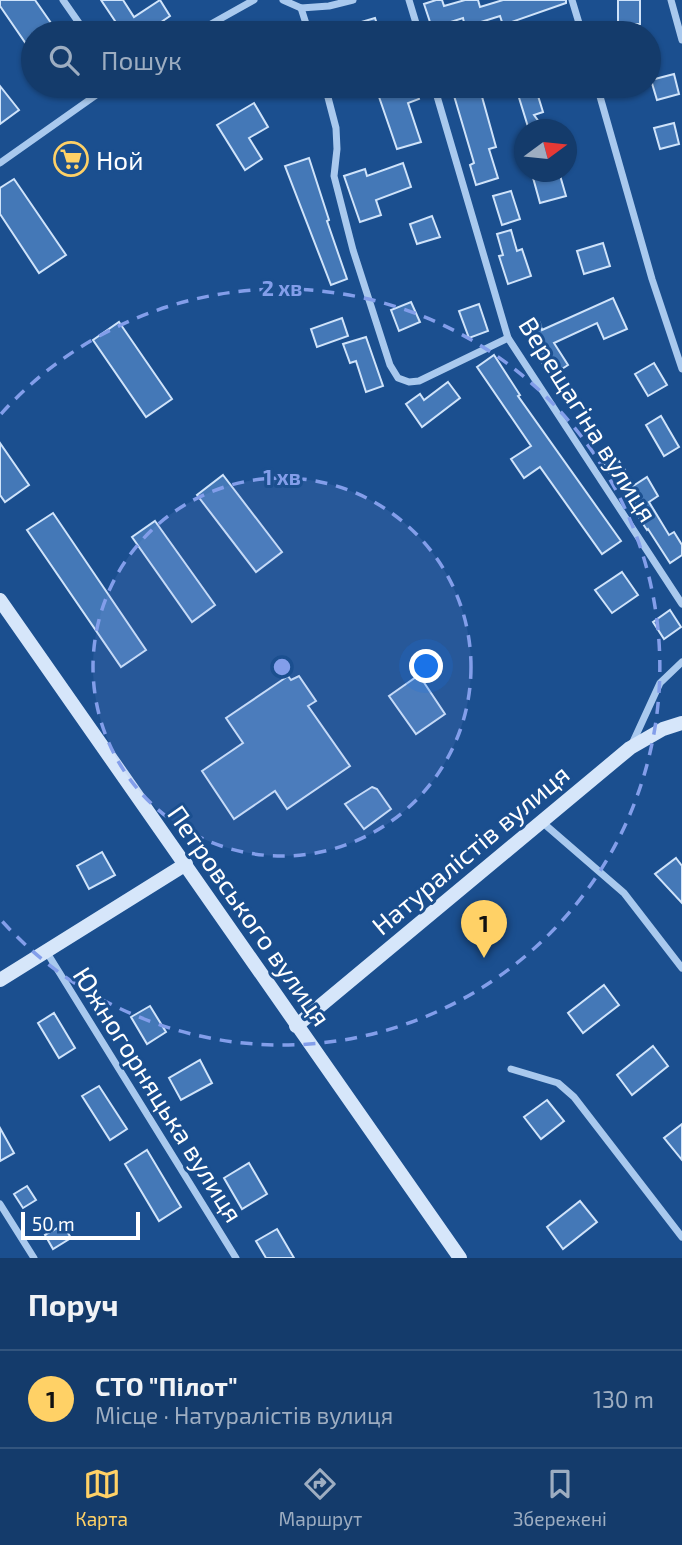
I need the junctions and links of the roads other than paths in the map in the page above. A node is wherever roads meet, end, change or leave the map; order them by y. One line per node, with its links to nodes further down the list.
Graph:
1 (63, 0): 9 (street)
2 (254, 0): 10 (street)
3 (283, 0): 8 (street)
4 (353, 0): 8 (street)
5 (409, 0): 12 (street)
6 (572, 0): 13 (street)
7 (671, 0): 14 (street)
8 (301, 8): 11 (street)
9 (78, 21)
10 (216, 21)
11 (305, 21)
12 (415, 21)
13 (578, 21)
14 (682, 40)
15 (92, 98): 19 (street)
16 (328, 98): 20 (street)
17 (438, 98): 20 (street, Верещагіна вулиця)
18 (600, 98): 21 (street)
19 (0, 163)
20 (508, 338): 23 (street, Верещагіна вулиця)
21 (682, 369)
22 (0, 600): 28 (main road, Петровського вулиця)
23 (682, 604)
24 (682, 662): 26 (street)
25 (682, 723): 26 (main road, Натуралістів вулиця)
26 (630, 748): 27 (main road, Натуралістів вулиця)
27 (542, 822): 30 (street); 32 (main road, Натуралістів вулиця)
28 (186, 864): 29 (main road); 32 (main road, Петровського вулиця)
29 (46, 951): 31 (main road); 37 (street, Южногорняцька вулиця)
30 (682, 968)
31 (0, 980)
32 (296, 1026): 38 (main road, Петровського вулиця)
33 (510, 1069): 35 (street)
34 (0, 1204): 36 (street)
35 (682, 1237)
36 (34, 1258)
37 (236, 1258)
38 (460, 1258)

